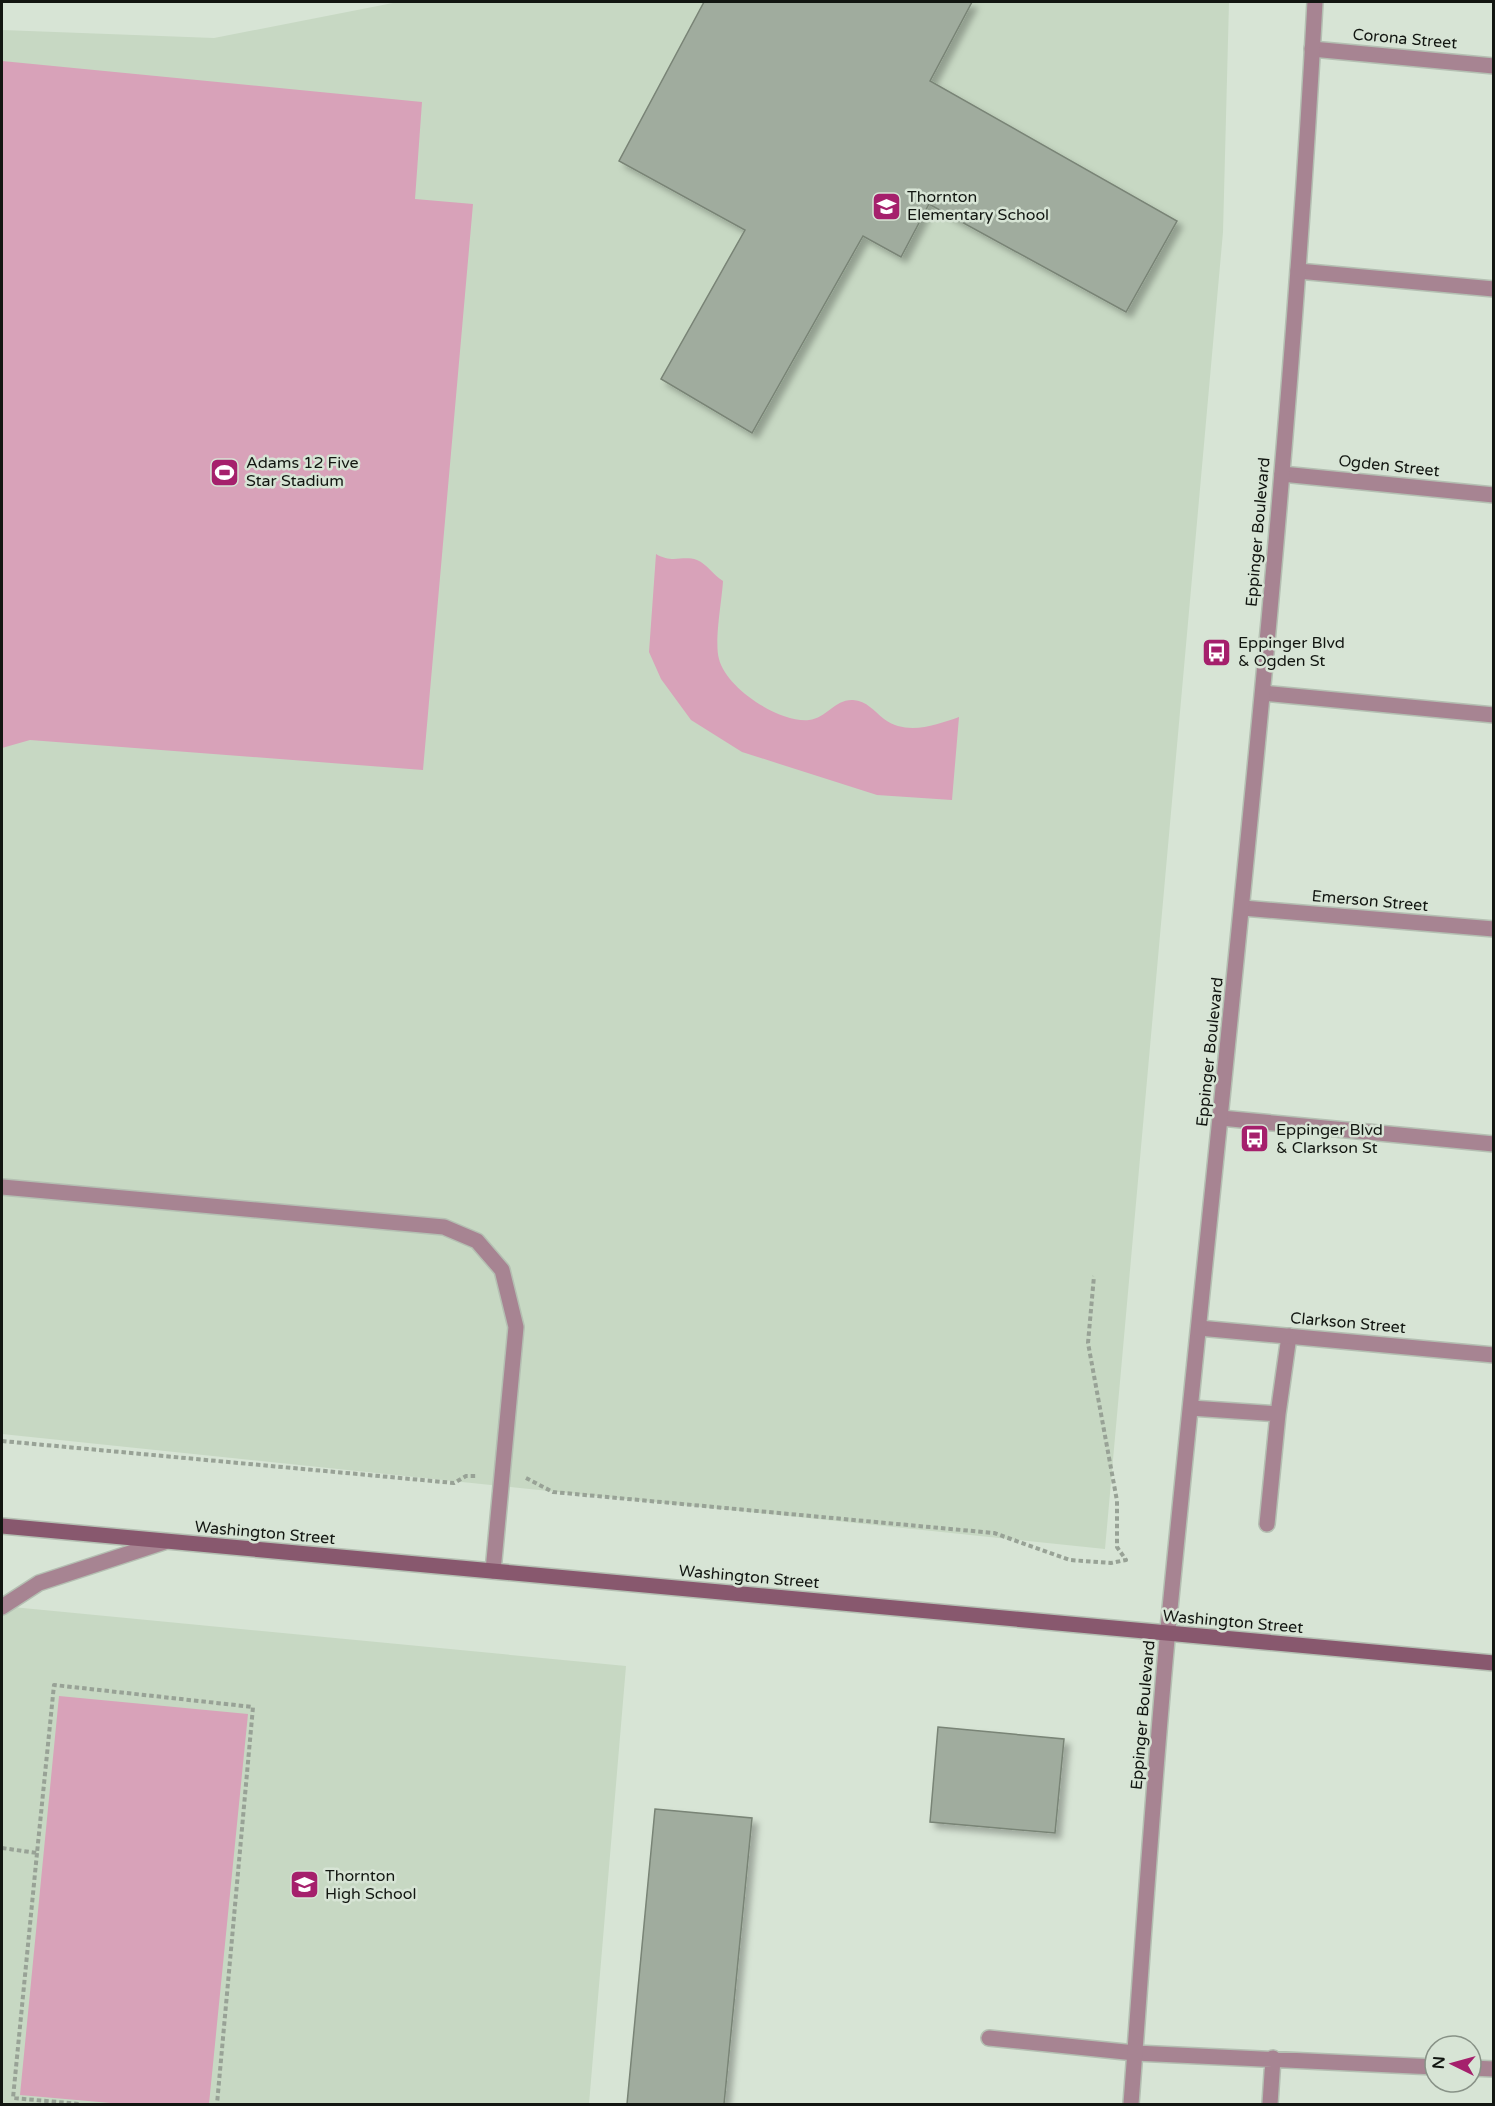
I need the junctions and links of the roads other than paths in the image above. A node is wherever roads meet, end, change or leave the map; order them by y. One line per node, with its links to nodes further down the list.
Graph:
1 (1315, 2): 2 (street, Eppinger Boulevard)
2 (1312, 49): 3 (street, Corona Street); 4 (street, Eppinger Boulevard)
3 (1494, 66)
4 (1298, 271): 5 (street); 6 (street, Eppinger Boulevard)
5 (1494, 289)
6 (1282, 474): 7 (street, Ogden Street); 8 (street, Eppinger Boulevard)
7 (1494, 495)
8 (1263, 693): 9 (street); 10 (street, Eppinger Boulevard)
9 (1494, 715)
10 (1243, 908): 11 (street, Emerson Street); 12 (street, Eppinger Boulevard)
11 (1494, 929)
12 (1221, 1118): 13 (street); 15 (street, Eppinger Boulevard)
13 (1494, 1144)
14 (2, 1187): 23 (street)
15 (1199, 1328): 16 (street, Clarkson Street); 18 (street, Eppinger Boulevard)
16 (1288, 1336): 17 (street, Clarkson Street); 19 (street)
17 (1494, 1354)
18 (1191, 1408): 19 (street); 25 (street, Eppinger Boulevard)
19 (1278, 1414): 20 (street)
20 (1267, 1524)
21 (2, 1526): 22 (main road, Washington Street)
22 (164, 1542): 23 (main road, Washington Street); 24 (street)
23 (493, 1572): 25 (main road, Washington Street)
24 (2, 1607)
25 (1168, 1634): 26 (main road, Washington Street); 28 (street, Eppinger Boulevard)
26 (1494, 1664)
27 (989, 2038): 28 (street)
28 (1135, 2053): 29 (street); 31 (street, Eppinger Boulevard)
29 (1273, 2058): 30 (street); 32 (street)
30 (1423, 2067)
31 (1131, 2104)
32 (1270, 2104)

